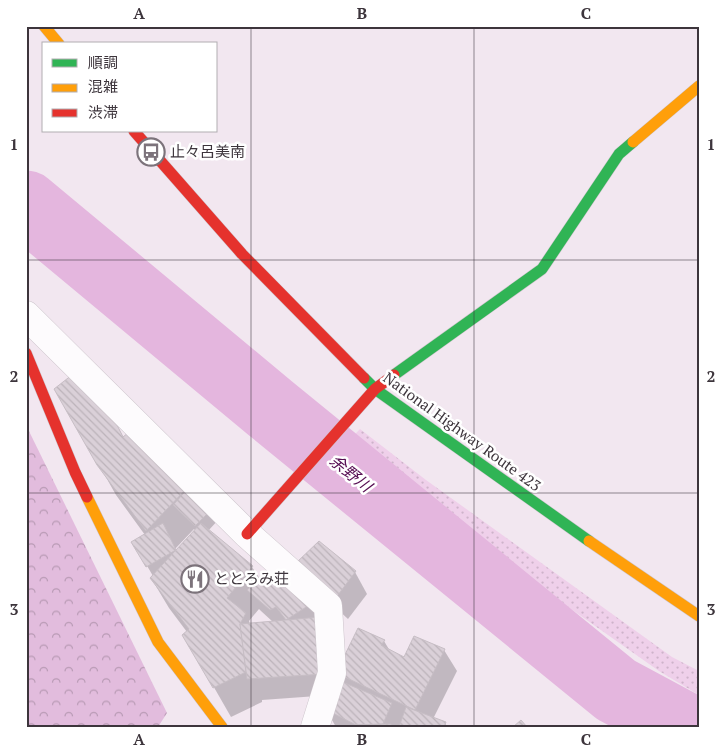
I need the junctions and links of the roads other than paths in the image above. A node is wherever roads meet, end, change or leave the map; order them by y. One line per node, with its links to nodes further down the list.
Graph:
1 (44, 26): 2 (main road)
2 (57, 42)
3 (699, 86): 7 (main road)
4 (135, 132): 7 (main road, National Highway Route 423)
5 (26, 315): 8 (street)
6 (26, 353): 10 (main road)
7 (375, 389): 8 (main road); 9 (main road, National Highway Route 423)
8 (247, 534): 11 (street)
9 (699, 616)
10 (222, 727)
11 (316, 727)

